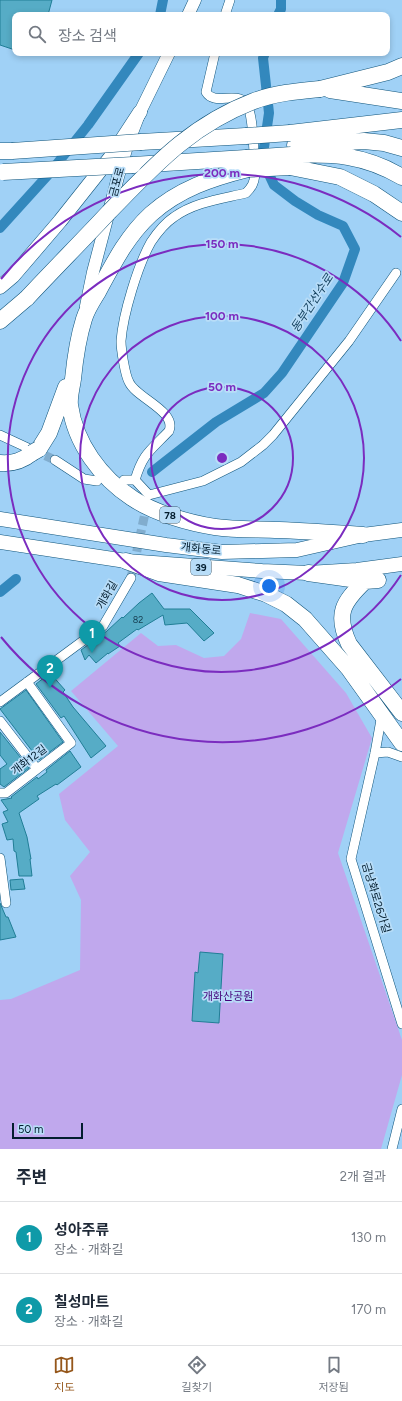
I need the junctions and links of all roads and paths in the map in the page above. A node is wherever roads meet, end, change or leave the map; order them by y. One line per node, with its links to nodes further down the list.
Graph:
1 (195, 0): 3 (main road)
2 (230, 0): 4 (street)
3 (189, 12)
4 (226, 12)
5 (168, 56): 10 (main road, 금포로 / 78)
6 (214, 56): 30 (street)
7 (402, 66): 8 (highway)
8 (320, 88): 9 (highway); 22 (highway, bridge)
9 (402, 101)
10 (140, 112): 20 (main road); 21 (main road, 금포로 / 78)
11 (402, 120): 13 (highway)
12 (402, 148): 13 (highway)
13 (290, 150): 15 (highway, bridge); 15 (highway, bridge); 17 (highway); 18 (highway)
14 (137, 153): 15 (highway); 15 (highway); 16 (highway)
15 (246, 153): 21 (highway)
16 (4, 162)
17 (402, 177)
18 (402, 213)
19 (396, 273): 30 (street)
20 (0, 287)
21 (84, 317): 23 (highway, 78)
22 (0, 321)
23 (74, 367): 25 (highway); 33 (highway, 78)
24 (0, 434): 25 (street)
25 (33, 450): 27 (highway)
26 (55, 460): 28 (street)
27 (0, 463)
28 (97, 480)
29 (124, 480): 30 (street)
30 (135, 480)
31 (0, 519): 33 (main road, 개화동로 / 39)
32 (402, 530): 33 (main road, 개화동로 / 39)
33 (363, 535)
34 (0, 542): 35 (main road, 개화동로 / 39)
35 (126, 561): 37 (main road, 개화동로 / 39); 42 (highway)
36 (402, 564): 37 (main road, 개화동로 / 39)
37 (308, 573): 41 (highway)
38 (130, 578): 39 (street, 개화길)
39 (27, 682): 40 (street, 개화길); 47 (street, 개화12길)
40 (0, 702)
41 (402, 713)
42 (382, 714): 44 (highway); 45 (street, 금낭화로26가길)
43 (0, 721): 47 (street)
44 (402, 743)
45 (375, 753): 46 (street); 51 (street, 금낭화로26가길)
46 (402, 757)
47 (37, 769): 48 (street, 개화12길)
48 (0, 793)
49 (0, 858): 50 (street)
50 (6, 903)
51 (402, 1024)
52 (402, 1109): 53 (street)
53 (392, 1149)

